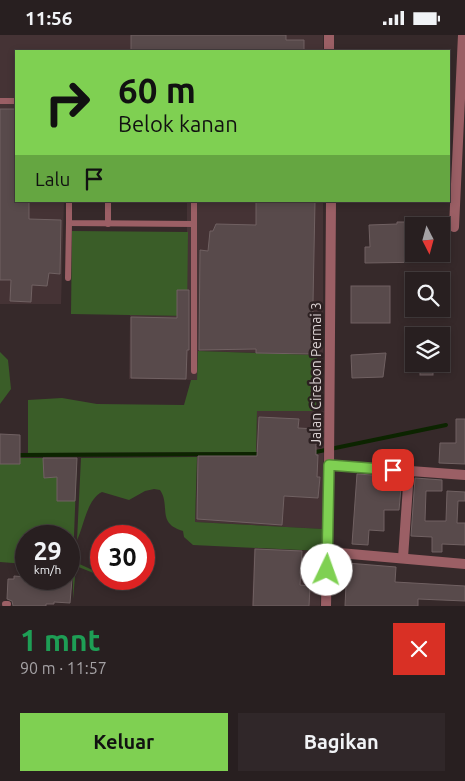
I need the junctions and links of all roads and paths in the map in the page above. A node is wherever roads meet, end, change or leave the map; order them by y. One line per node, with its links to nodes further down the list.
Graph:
1 (329, 35): 3 (street)
2 (463, 35): 6 (street)
3 (329, 50)
4 (0, 101): 5 (lane)
5 (15, 101)
6 (461, 155): 14 (street)
7 (69, 202): 11 (lane)
8 (108, 202): 12 (lane)
9 (194, 202): 13 (lane)
10 (331, 202): 17 (street, Jalan Cirebon Permai 3)
11 (69, 223): 12 (lane); 15 (lane)
12 (108, 224): 13 (lane)
13 (194, 225): 16 (lane)
14 (454, 227)
15 (68, 278)
16 (194, 371)
17 (329, 465): 18 (street); 20 (street, Jalan Cirebon Permai 3)
18 (409, 471): 19 (street); 21 (street)
19 (465, 475)
20 (328, 552): 21 (street); 23 (street, Jalan Cirebon Permai 3)
21 (403, 558): 22 (street)
22 (465, 564)
23 (326, 606)

